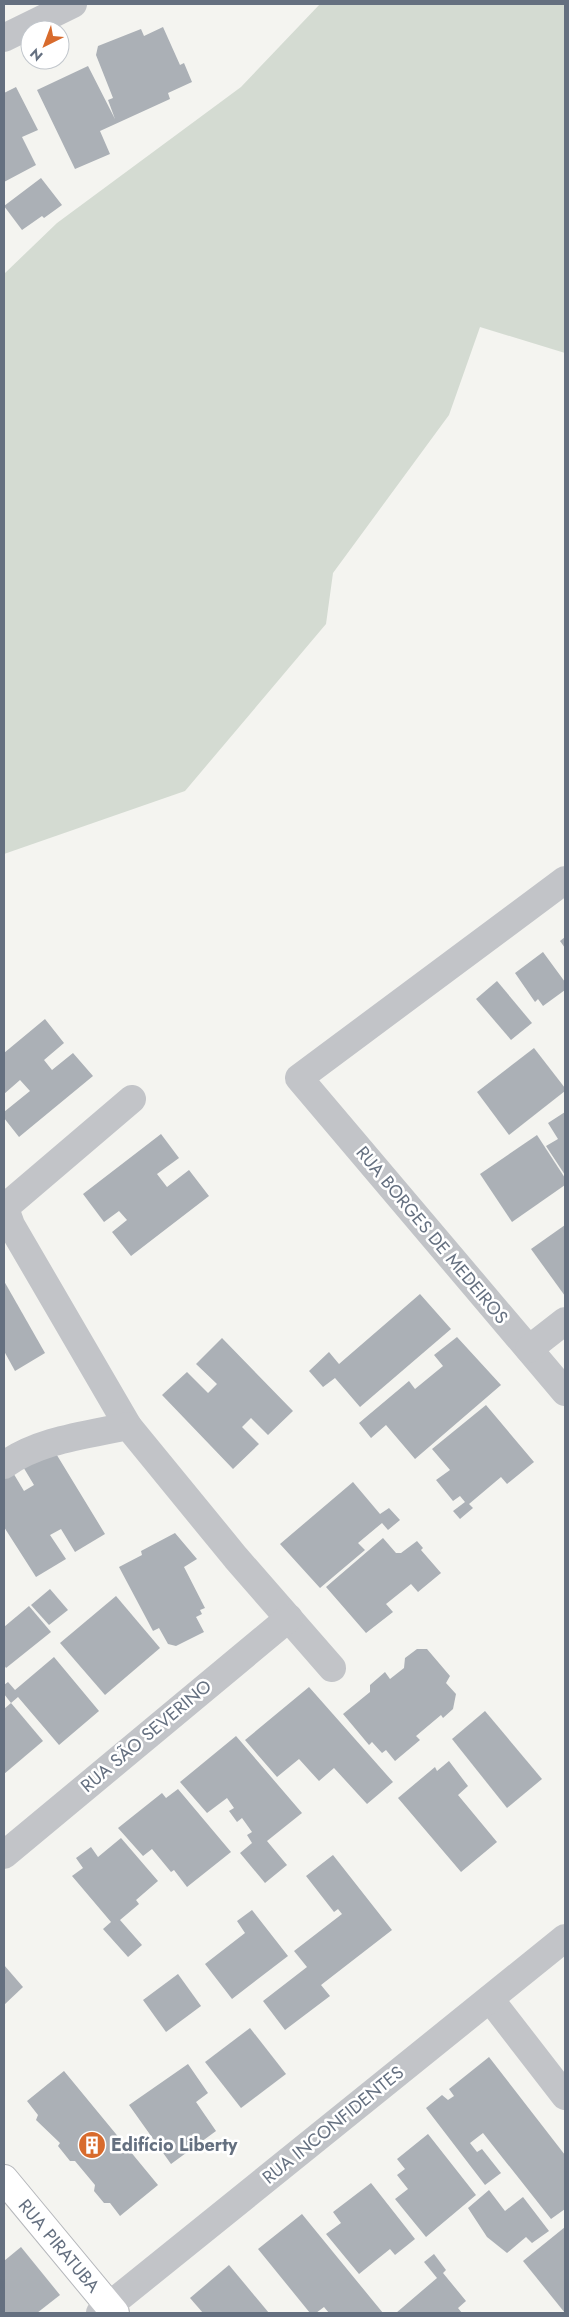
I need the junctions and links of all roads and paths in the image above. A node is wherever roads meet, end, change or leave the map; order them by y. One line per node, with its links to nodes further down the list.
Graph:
1 (73, 4): 2 (street)
2 (4, 38)
3 (565, 880): 6 (street, RUA BORGES DE MEDEIROS)
4 (132, 1099): 8 (street)
5 (565, 1321): 6 (street)
6 (529, 1349): 7 (street, RUA BORGES DE MEDEIROS)
7 (565, 1392)
8 (128, 1426): 9 (street); 10 (street)
9 (4, 1465)
10 (289, 1618): 11 (street); 12 (street, RUA SÃO SEVERINO)
11 (332, 1668)
12 (4, 1854)
13 (565, 1938): 14 (street, RUA INCONFIDENTES)
14 (490, 1998): 15 (street); 17 (street, RUA INCONFIDENTES)
15 (565, 2096)
16 (4, 2179): 17 (main road, RUA PIRATUBA)
17 (108, 2311)

